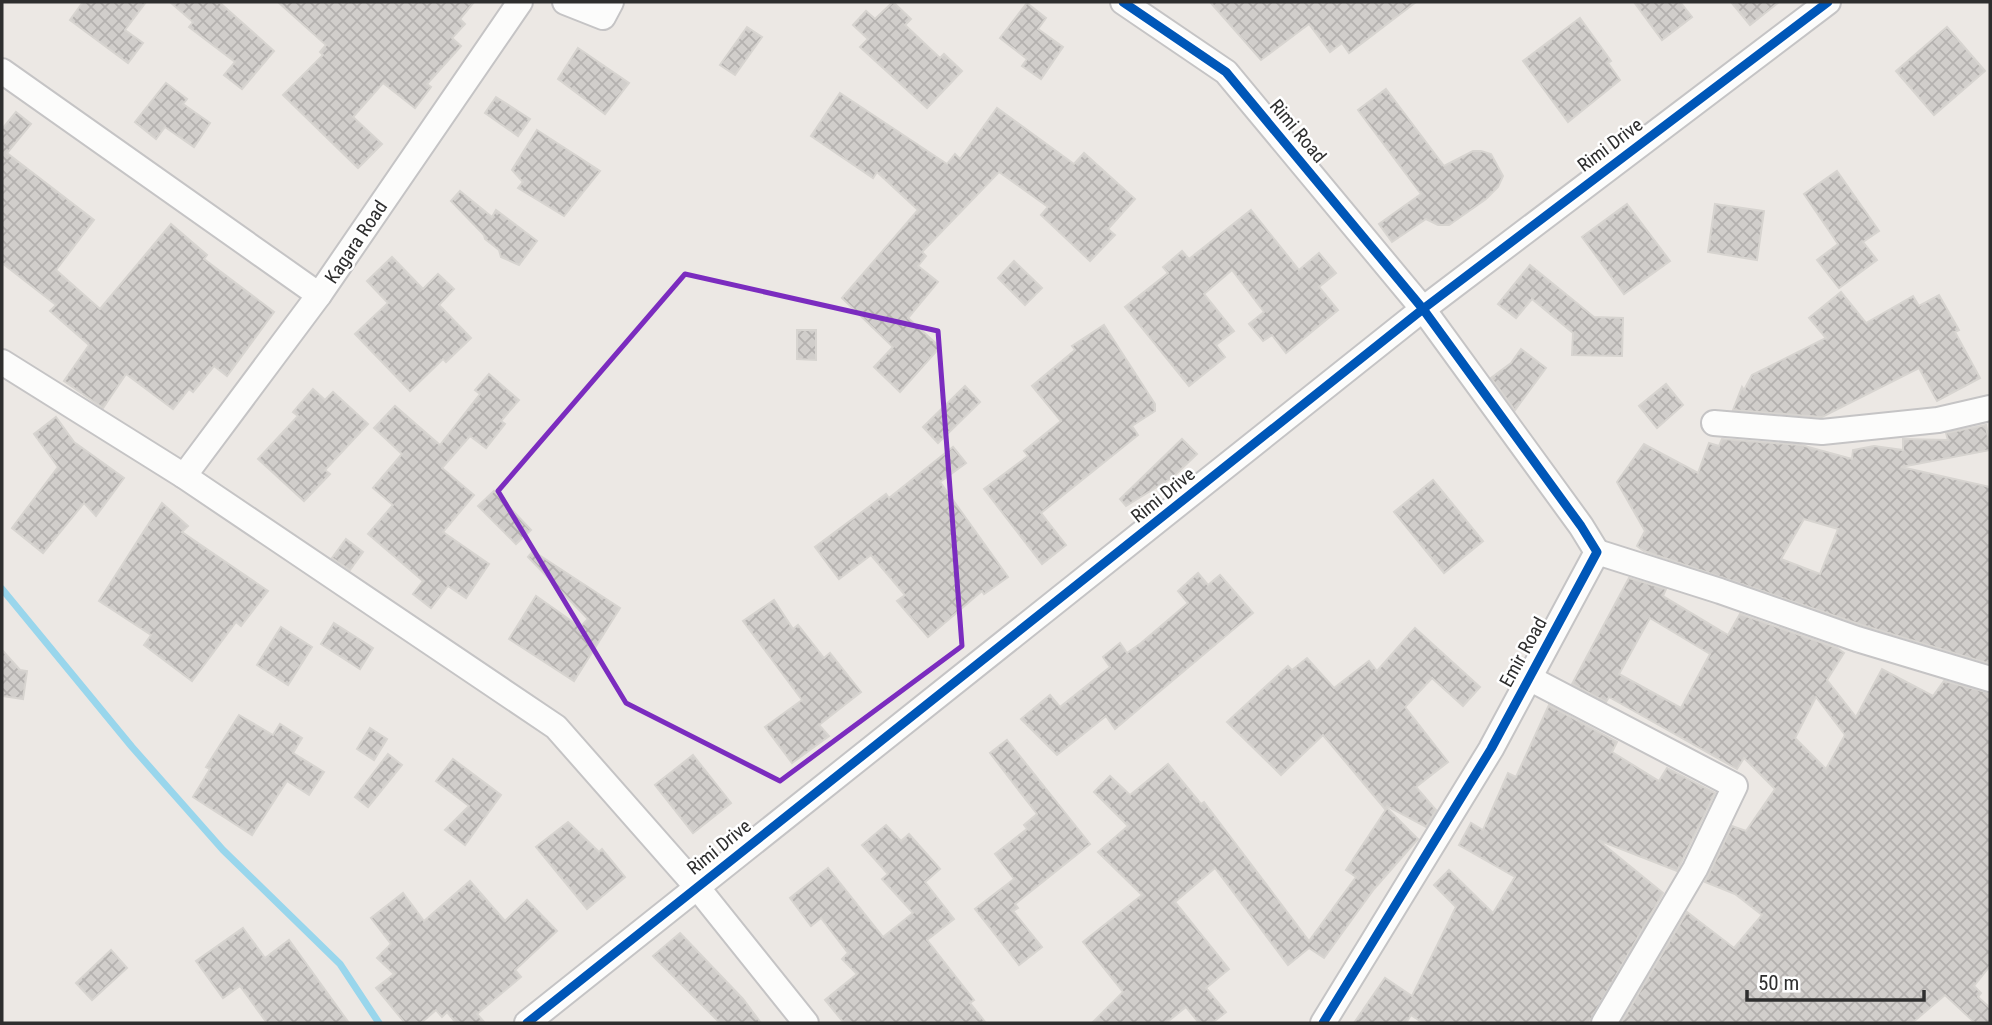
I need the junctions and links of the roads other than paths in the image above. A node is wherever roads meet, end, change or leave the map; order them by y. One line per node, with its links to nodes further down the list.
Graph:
1 (520, 2): 7 (street, Kagara Road)
2 (565, 2): 3 (street)
3 (611, 2)
4 (1123, 2): 8 (street, Rimi Road)
5 (1828, 2): 8 (street, Rimi Drive)
6 (2, 71): 7 (street)
7 (319, 295): 12 (street, Kagara Road)
8 (1423, 309): 13 (street); 16 (street, Rimi Drive)
9 (2, 362): 12 (street)
10 (1990, 408): 11 (street)
11 (1714, 423)
12 (184, 476): 16 (street)
13 (1597, 552): 14 (street, Emir Road); 15 (street)
14 (1529, 678): 19 (street, Emir Road); 20 (street)
15 (1990, 679)
16 (697, 887): 17 (street, Rimi Drive); 18 (street)
17 (527, 1023)
18 (806, 1023)
19 (1322, 1023)
20 (1604, 1023)

